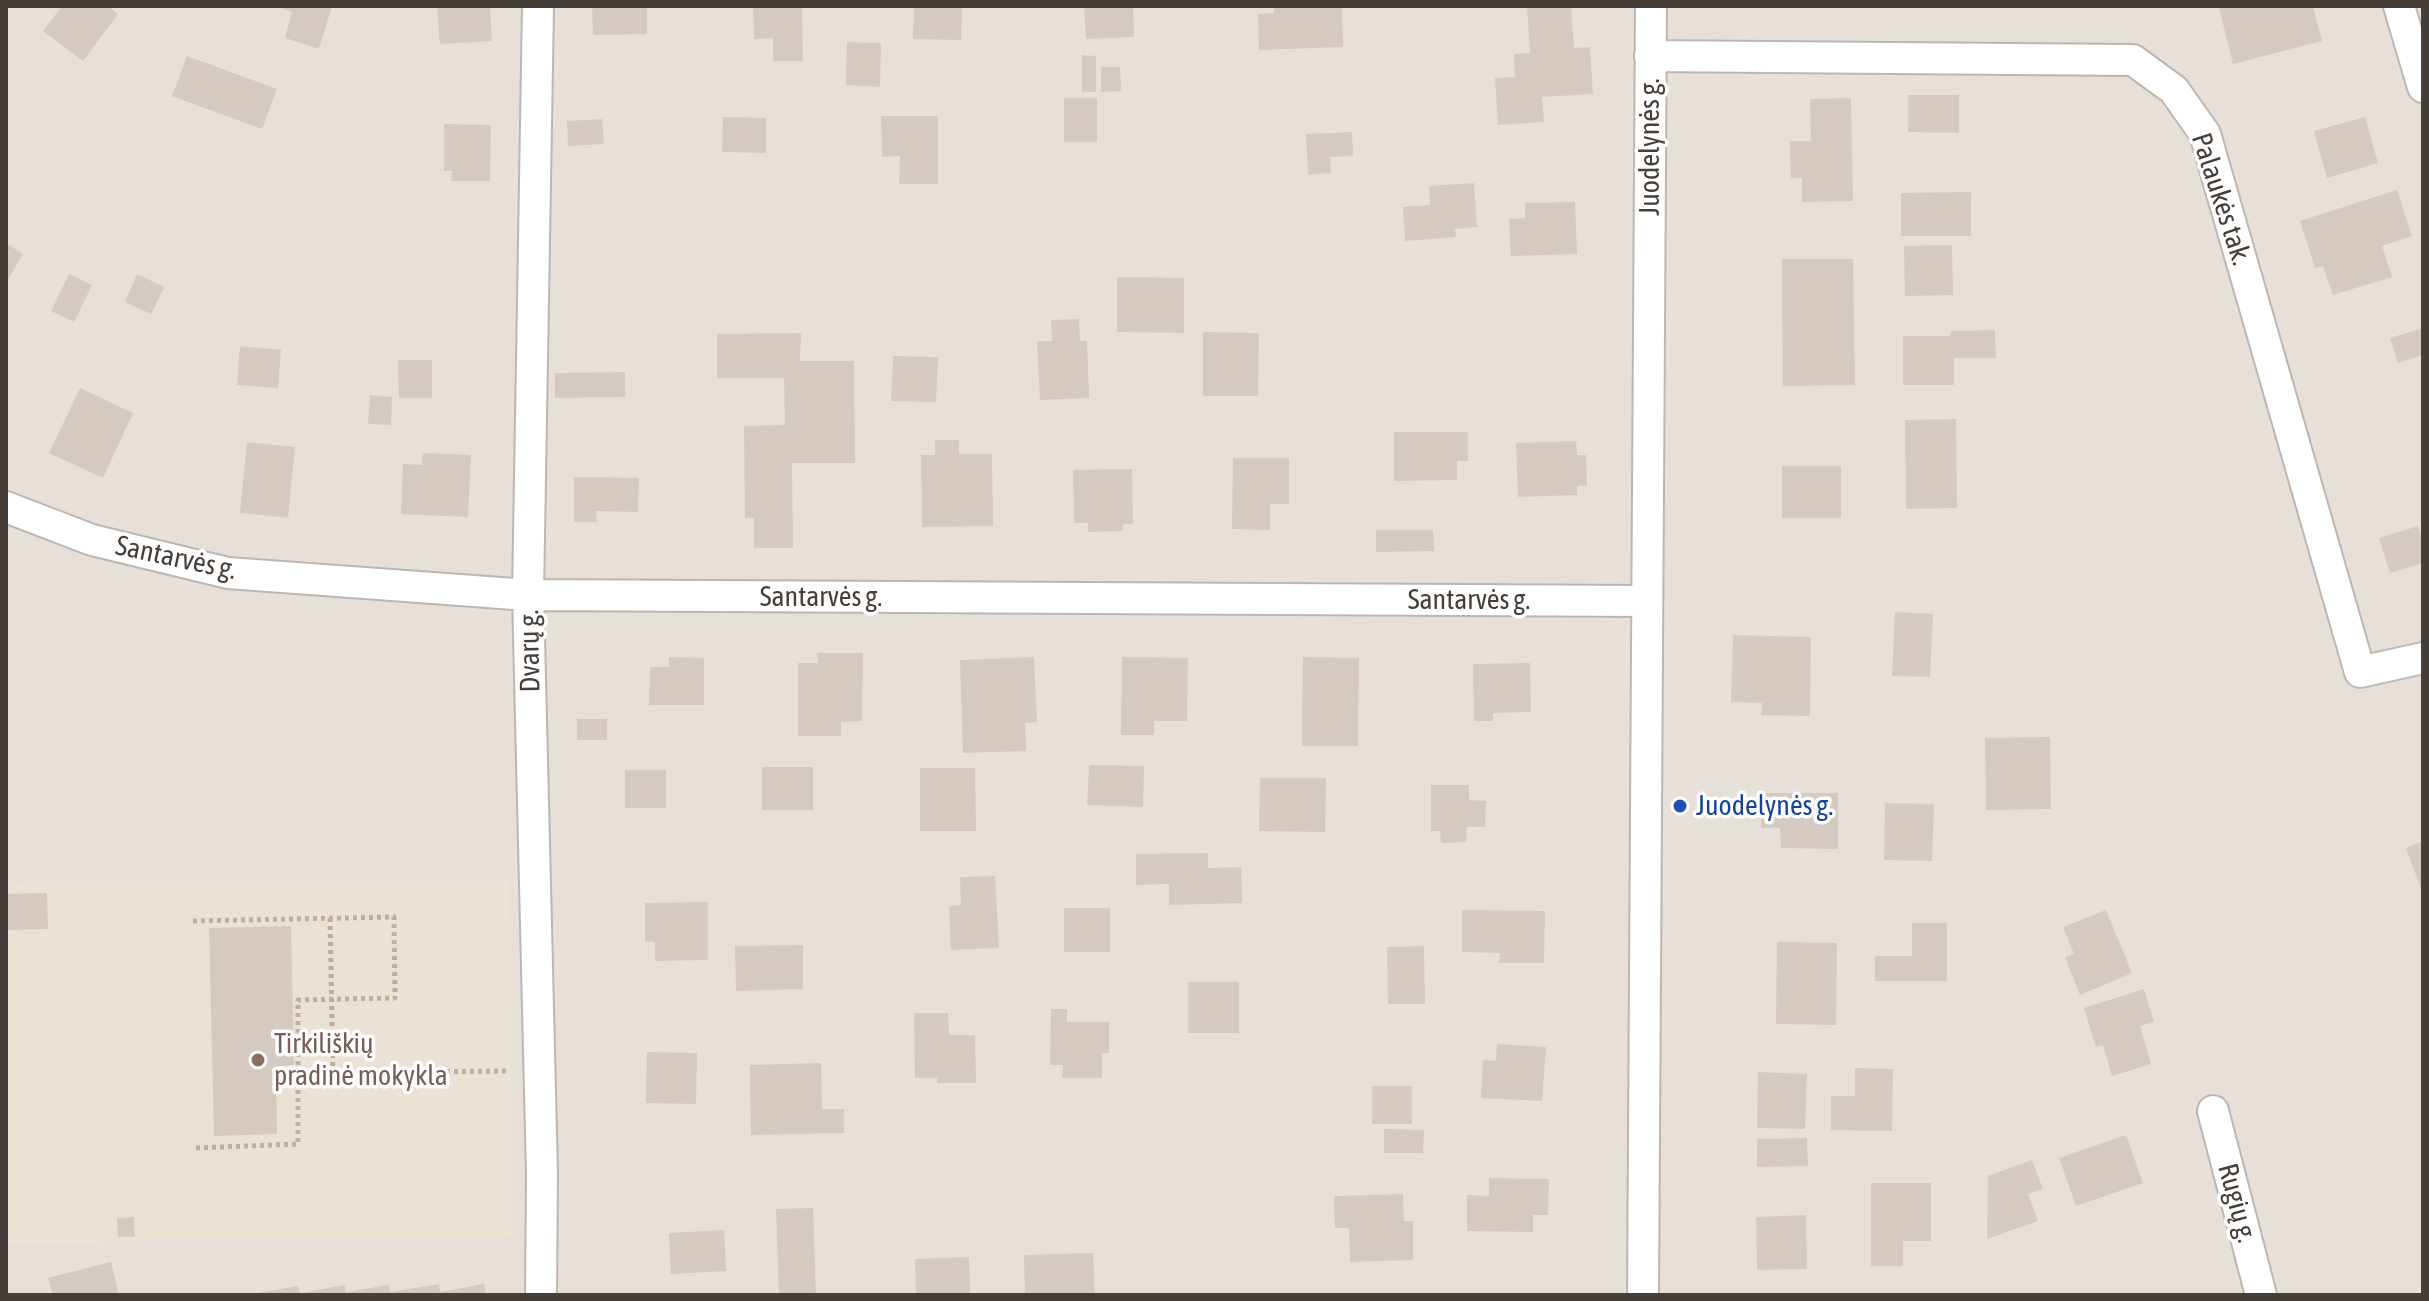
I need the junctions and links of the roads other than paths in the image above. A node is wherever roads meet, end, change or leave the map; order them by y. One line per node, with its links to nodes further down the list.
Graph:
1 (538, 6): 7 (street, Dvarų g.)
2 (1651, 6): 4 (street, Juodelynės g.)
3 (2399, 6): 5 (street)
4 (1650, 56): 8 (street, Juodelynės g.); 9 (street, Palaukės tak.)
5 (2423, 87)
6 (6, 507): 7 (street, Santarvės g.)
7 (528, 595): 8 (street, Santarvės g.); 11 (street, Dvarų g.)
8 (1647, 601): 12 (street, Juodelynės g.)
9 (2423, 658)
10 (2213, 1111): 13 (street, Rugių g.)
11 (541, 1295)
12 (1643, 1295)
13 (2261, 1295)

